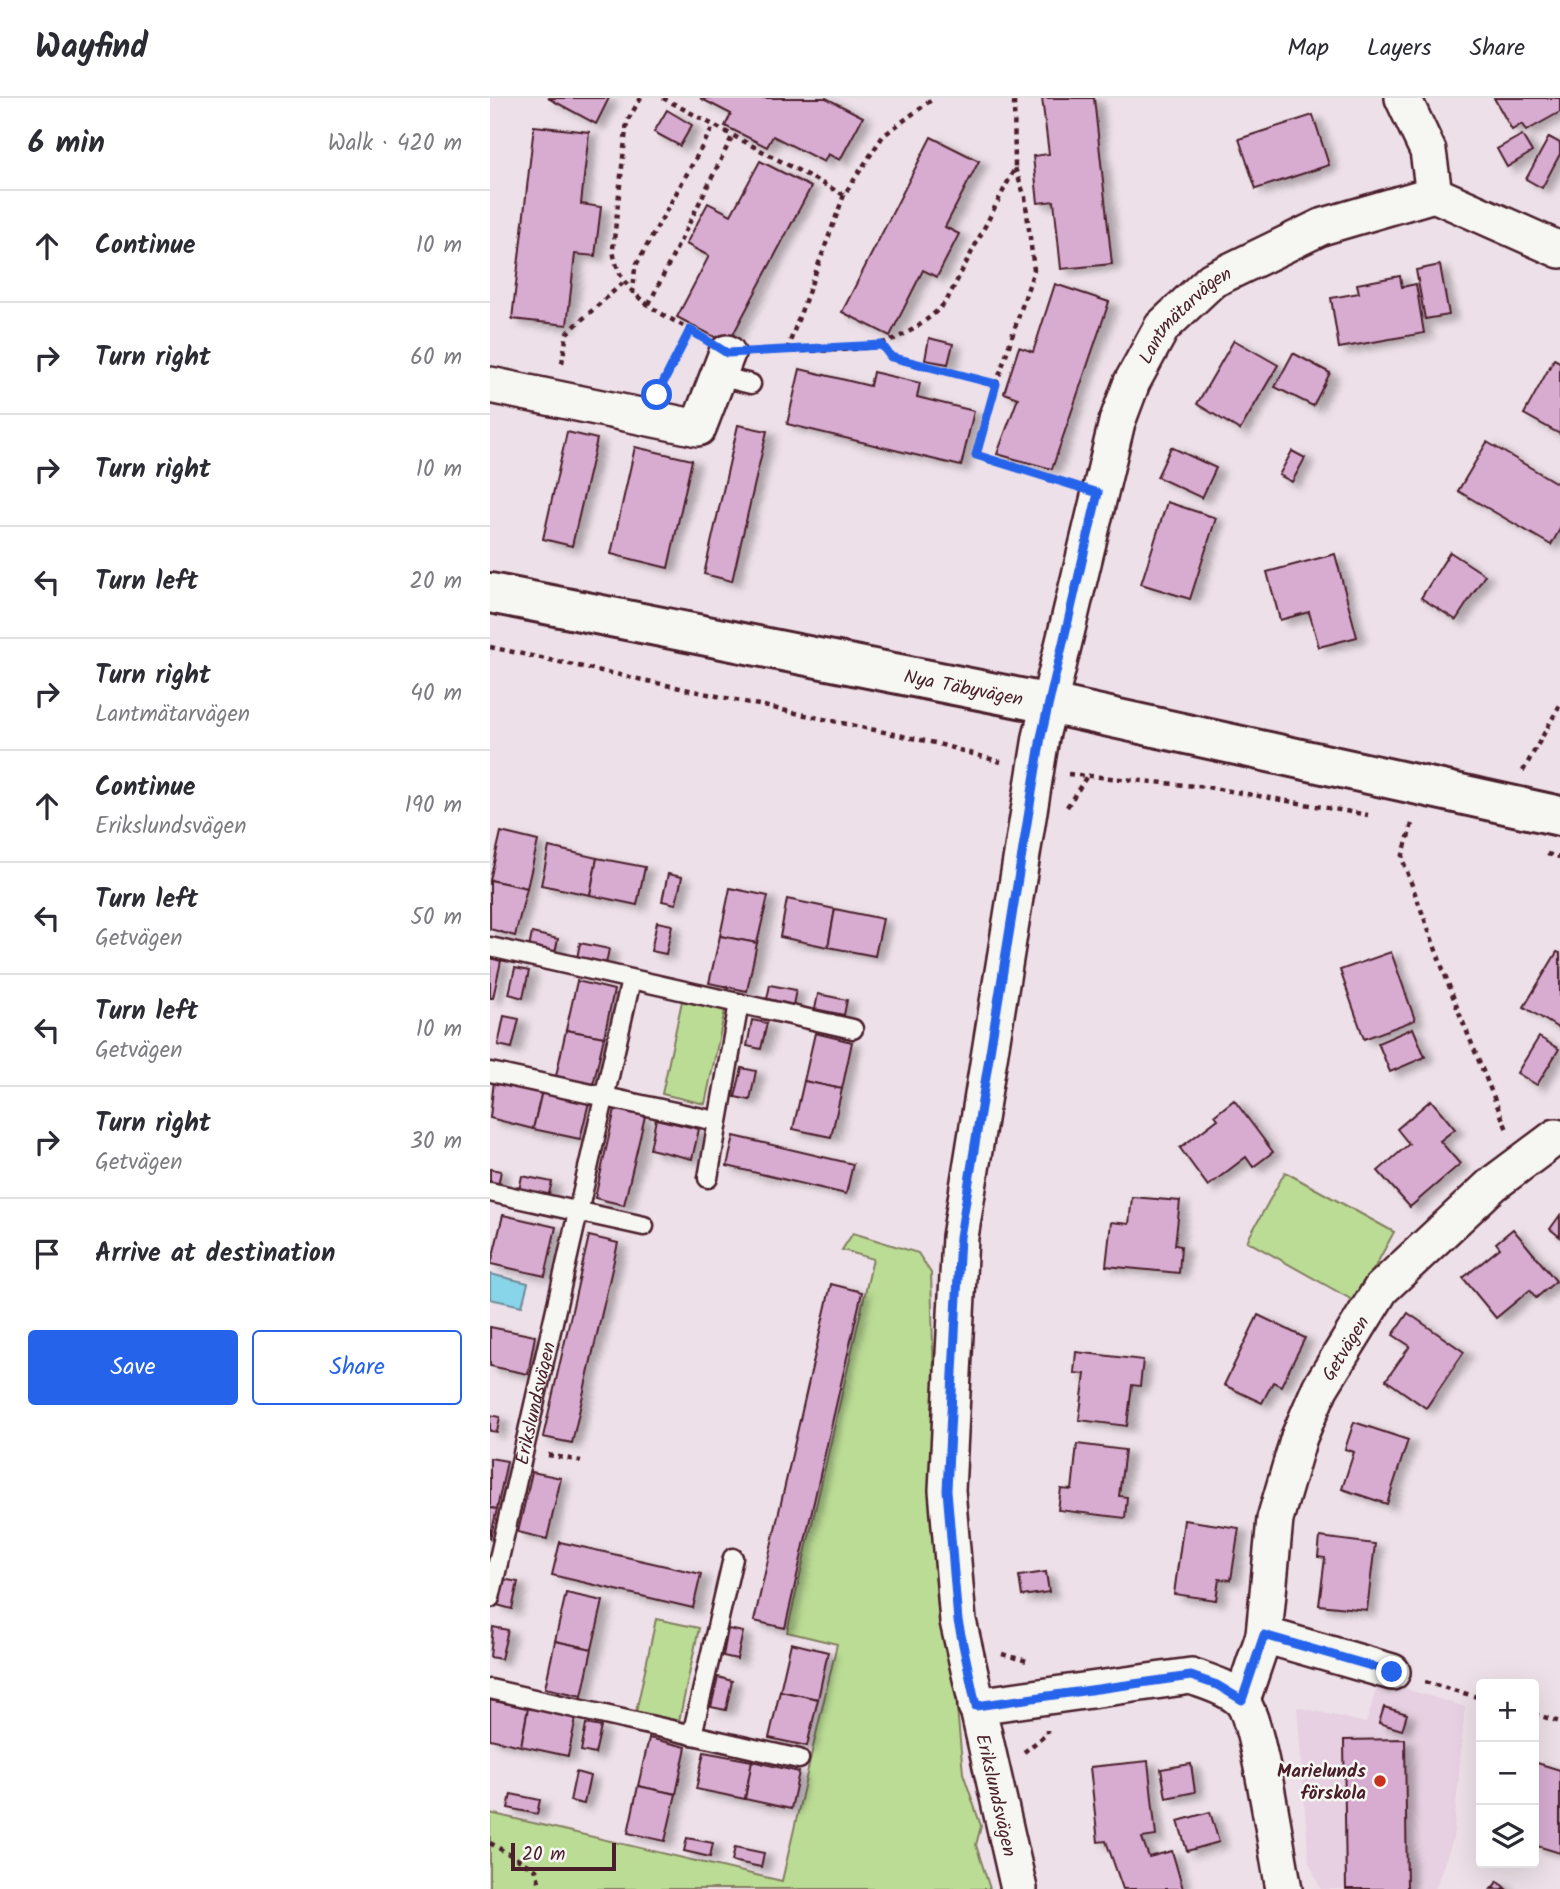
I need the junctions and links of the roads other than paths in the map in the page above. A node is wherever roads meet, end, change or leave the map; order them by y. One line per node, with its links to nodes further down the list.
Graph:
1 (1404, 98): 2 (street)
2 (1434, 194): 3 (street); 7 (street, Lantmätarvägen)
3 (1560, 250)
4 (732, 371): 5 (street)
5 (490, 385)
6 (490, 593): 7 (main road, Nya Täbyvägen)
7 (1050, 704): 8 (main road, Nya Täbyvägen); 27 (street, Erikslundsvägen)
8 (1560, 816)
9 (490, 947): 10 (lane)
10 (631, 980): 11 (lane); 14 (lane, Erikslundsvägen)
11 (739, 1003): 12 (lane); 15 (lane)
12 (853, 1029)
13 (490, 1072): 14 (lane)
14 (604, 1098): 15 (lane); 19 (lane, Erikslundsvägen)
15 (716, 1121): 17 (lane)
16 (1556, 1137): 23 (street, Getvägen)
17 (708, 1178)
18 (490, 1192): 19 (lane)
19 (577, 1209): 20 (lane); 22 (lane, Erikslundsvägen)
20 (644, 1226)
21 (733, 1558): 28 (lane)
22 (490, 1598)
23 (1264, 1635): 24 (street); 26 (street, Getvägen)
24 (1392, 1672)
25 (490, 1689): 28 (lane)
26 (1242, 1700): 27 (street); 31 (street)
27 (976, 1706): 30 (street, Erikslundsvägen)
28 (691, 1735): 29 (lane)
29 (799, 1759)
30 (1019, 1889)
31 (1284, 1889)

